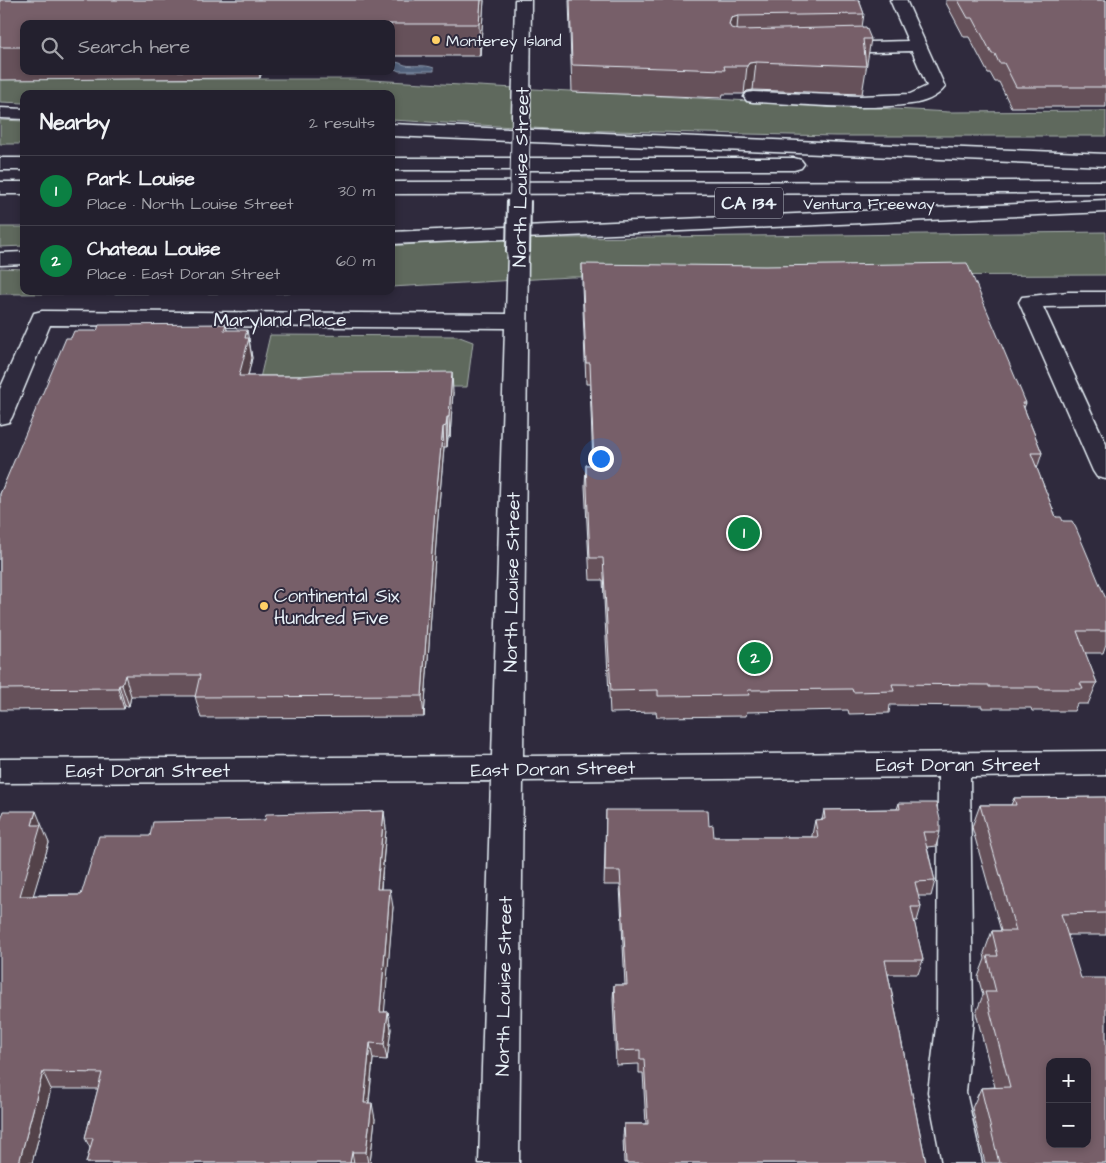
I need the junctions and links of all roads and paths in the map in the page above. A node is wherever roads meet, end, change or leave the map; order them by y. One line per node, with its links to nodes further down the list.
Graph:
1 (524, 0): 30 (main road, North Louise Street, bridge)
2 (898, 0): 3 (main road)
3 (918, 46): 4 (main road); 5 (main road)
4 (812, 49)
5 (753, 97)
6 (0, 114): 7 (main road)
7 (20, 114)
8 (395, 130): 9 (main road)
9 (1106, 160)
10 (0, 164): 11 (main road)
11 (20, 164)
12 (395, 164): 13 (main road, CA 134)
13 (1106, 164)
14 (1106, 177): 17 (main road)
15 (0, 178): 16 (main road)
16 (20, 178)
17 (395, 178)
18 (1106, 187): 21 (main road)
19 (0, 188): 20 (main road)
20 (20, 188)
21 (395, 188)
22 (0, 204): 23 (main road)
23 (20, 204)
24 (395, 204): 25 (main road, Ventura Freeway / CA 134)
25 (1106, 204): 26 (main road)
26 (395, 238)
27 (20, 258): 28 (main road)
28 (0, 259)
29 (1106, 299): 34 (main road)
30 (517, 321): 32 (main road, Maryland Place); 37 (main road, North Louise Street)
31 (0, 357): 32 (main road)
32 (26, 357): 33 (main road)
33 (3, 402)
34 (1106, 471)
35 (1106, 763): 36 (main road, East Doran Street)
36 (954, 764): 37 (main road, East Doran Street); 40 (main road)
37 (508, 767): 38 (main road, East Doran Street); 39 (main road, North Louise Street)
38 (0, 771)
39 (499, 1163)
40 (962, 1163)

